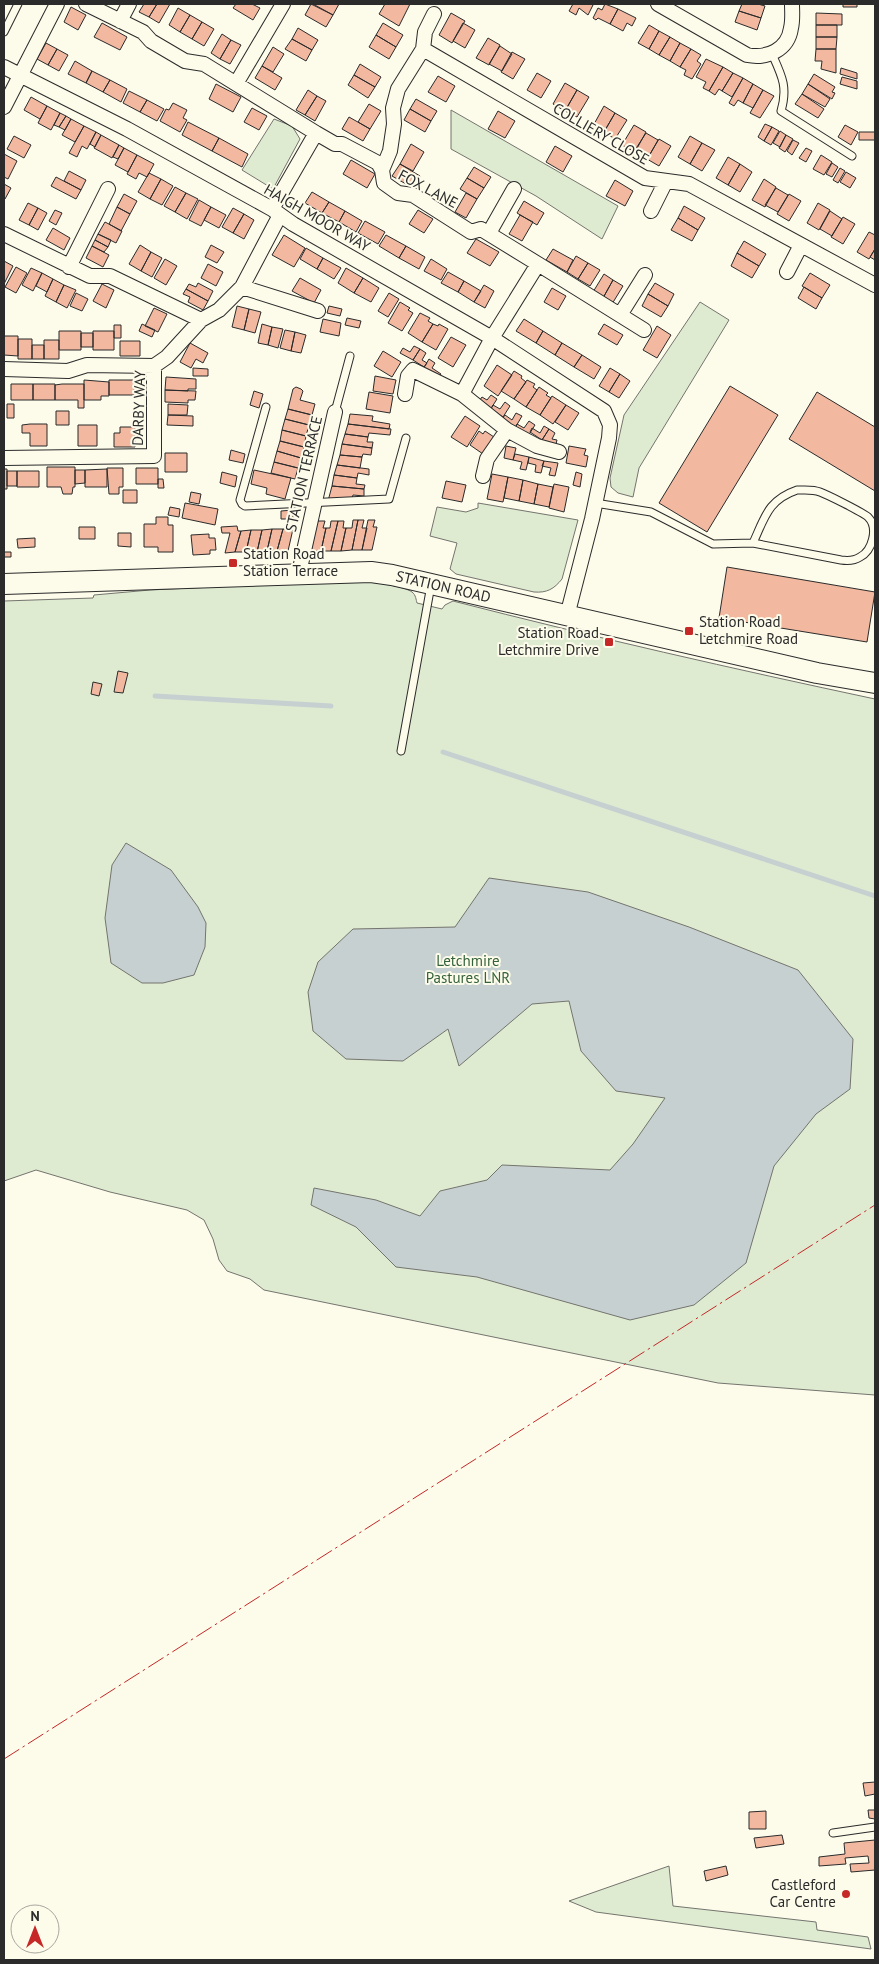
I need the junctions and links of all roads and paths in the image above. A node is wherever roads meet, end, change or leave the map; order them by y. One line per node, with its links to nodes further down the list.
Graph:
1 (18, 4): 10 (lane)
2 (57, 4): 14 (street)
3 (86, 4): 9 (street, FOX LANE)
4 (129, 4): 9 (street)
5 (283, 4): 15 (street)
6 (658, 4): 12 (street)
7 (792, 4): 12 (street)
8 (434, 14): 11 (street)
9 (120, 21): 15 (street, FOX LANE)
10 (4, 32)
11 (424, 49): 19 (street); 20 (street, COLLIERY CLOSE)
12 (772, 54): 18 (lane)
13 (4, 67): 14 (street, HAIGH MOOR WAY)
14 (20, 76): 16 (street); 24 (street, HAIGH MOOR WAY)
15 (237, 82): 17 (street, FOX LANE)
16 (4, 108)
17 (316, 133): 19 (street, FOX LANE); 24 (street)
18 (852, 156)
19 (382, 170): 25 (street, FOX LANE)
20 (666, 181): 23 (street); 27 (street, COLLIERY CLOSE)
21 (108, 189): 29 (street)
22 (514, 189): 25 (street)
23 (650, 211)
24 (276, 212): 33 (street, DARBY WAY); 38 (street, HAIGH MOOR WAY)
25 (489, 233): 28 (street, FOX LANE)
26 (4, 234): 29 (street)
27 (801, 245): 30 (street); 32 (street, COLLIERY CLOSE)
28 (538, 264): 35 (street, FOX LANE); 38 (street)
29 (69, 267): 36 (street)
30 (787, 272)
31 (645, 275): 35 (street)
32 (875, 285)
33 (242, 287): 34 (street); 36 (street, DARBY WAY)
34 (318, 311)
35 (620, 315): 37 (street, FOX LANE)
36 (201, 320): 40 (street, DARBY WAY)
37 (644, 330)
38 (492, 338): 43 (street); 51 (street, HAIGH MOOR WAY)
39 (350, 356): 45 (lane)
40 (154, 366): 41 (street); 49 (street, DARBY WAY)
41 (4, 369)
42 (404, 394): 43 (street)
43 (462, 394): 46 (street)
44 (266, 407): 52 (lane)
45 (335, 412): 52 (street, STATION TERRACE)
46 (507, 430): 48 (street); 50 (street)
47 (406, 438): 52 (lane)
48 (560, 452)
49 (4, 458)
50 (483, 476)
51 (595, 502): 53 (lane); 57 (street)
52 (313, 504): 54 (street, STATION TERRACE)
53 (752, 543): 53 (lane)
54 (299, 573): 55 (street, STATION ROAD); 56 (street, STATION ROAD)
55 (4, 584)
56 (431, 584): 57 (street, STATION ROAD); 59 (lane)
57 (567, 616): 58 (street, STATION ROAD)
58 (875, 683)
59 (401, 751)
60 (875, 1827): 61 (lane)
61 (832, 1833)

